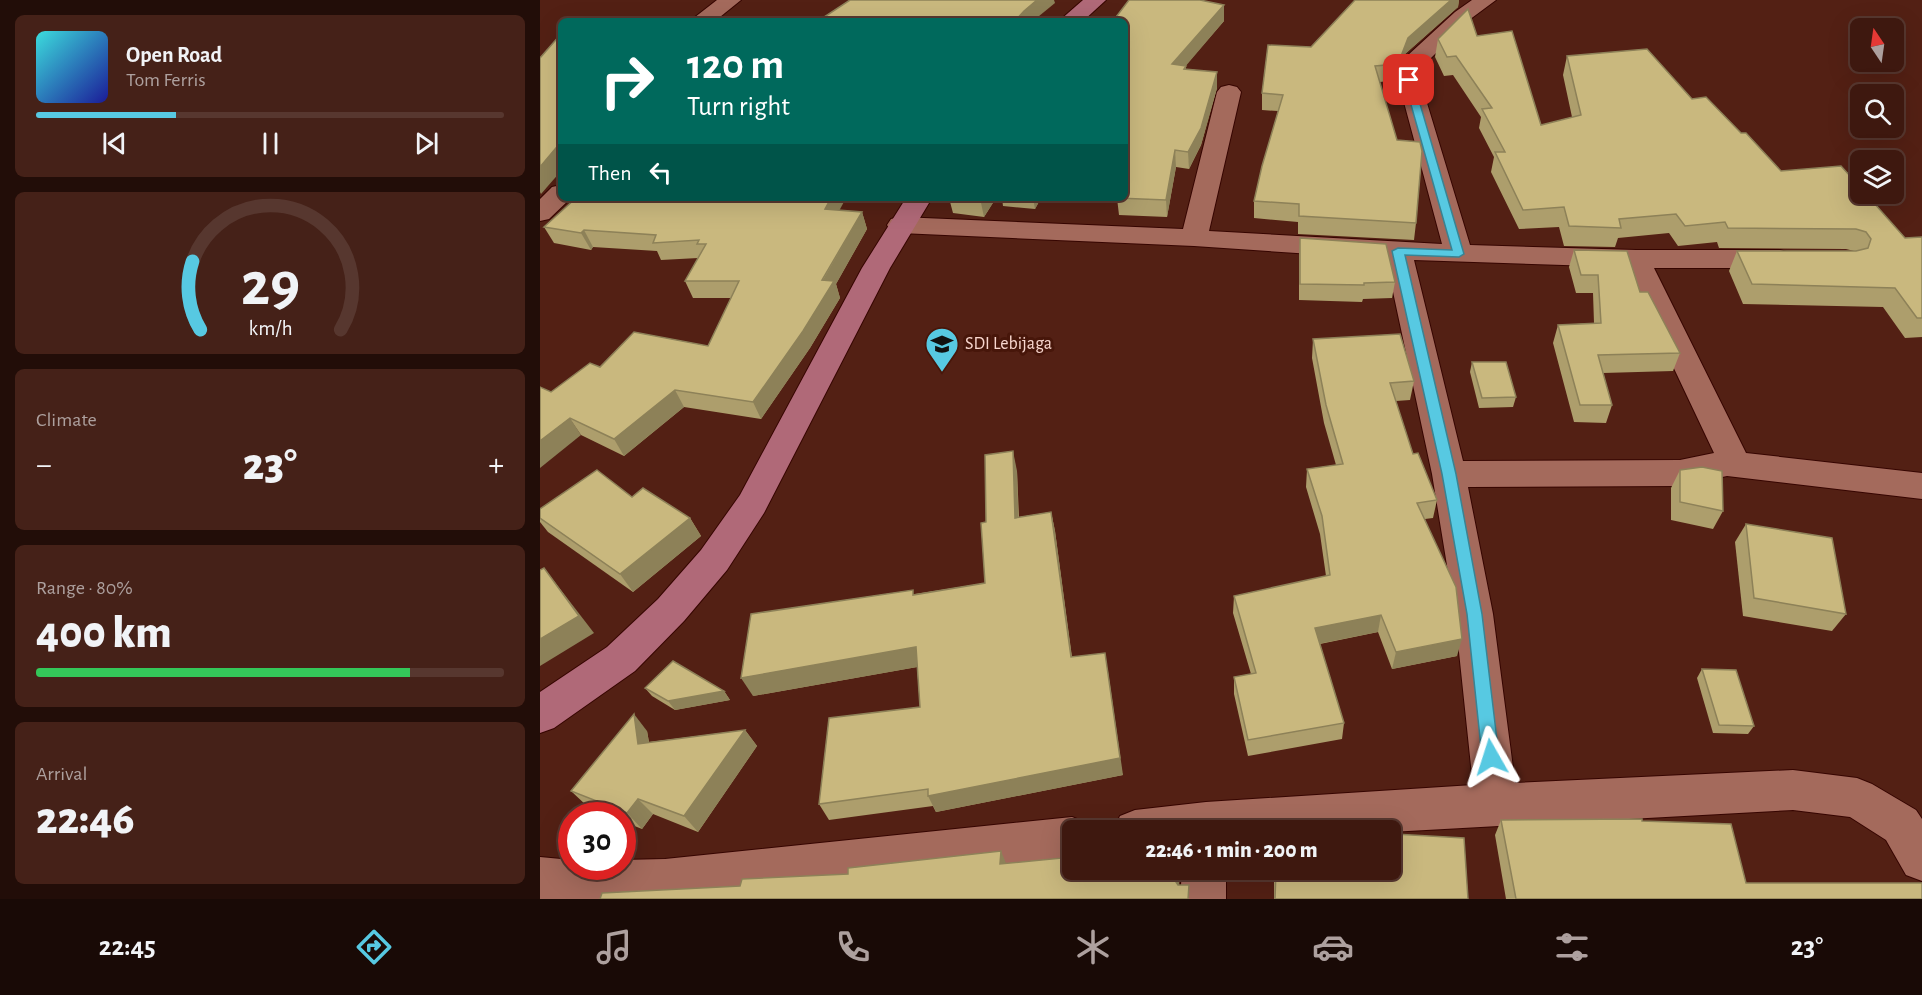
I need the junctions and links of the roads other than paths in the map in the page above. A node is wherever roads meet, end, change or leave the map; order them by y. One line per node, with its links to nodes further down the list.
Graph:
1 (731, 0): 4 (street)
2 (1096, 0): 5 (main road)
3 (1486, 0): 13 (street)
4 (704, 18)
5 (1074, 18)
6 (1229, 92): 11 (street)
7 (558, 196): 9 (street)
8 (917, 201): 10 (main road)
9 (540, 213)
10 (900, 225): 11 (street); 19 (main road)
11 (1194, 238): 12 (street)
12 (1398, 251): 13 (street); 17 (street)
13 (1459, 254): 14 (street)
14 (1636, 259): 15 (street); 16 (street)
15 (1801, 259)
16 (1727, 463): 17 (street); 18 (street)
17 (1449, 474): 20 (street)
18 (1922, 486)
19 (540, 715)
20 (1496, 804): 21 (street); 23 (street)
21 (1294, 820)
22 (1062, 839): 24 (street)
23 (1922, 859)
24 (540, 879)
25 (1204, 880): 26 (street)
26 (1203, 899)

